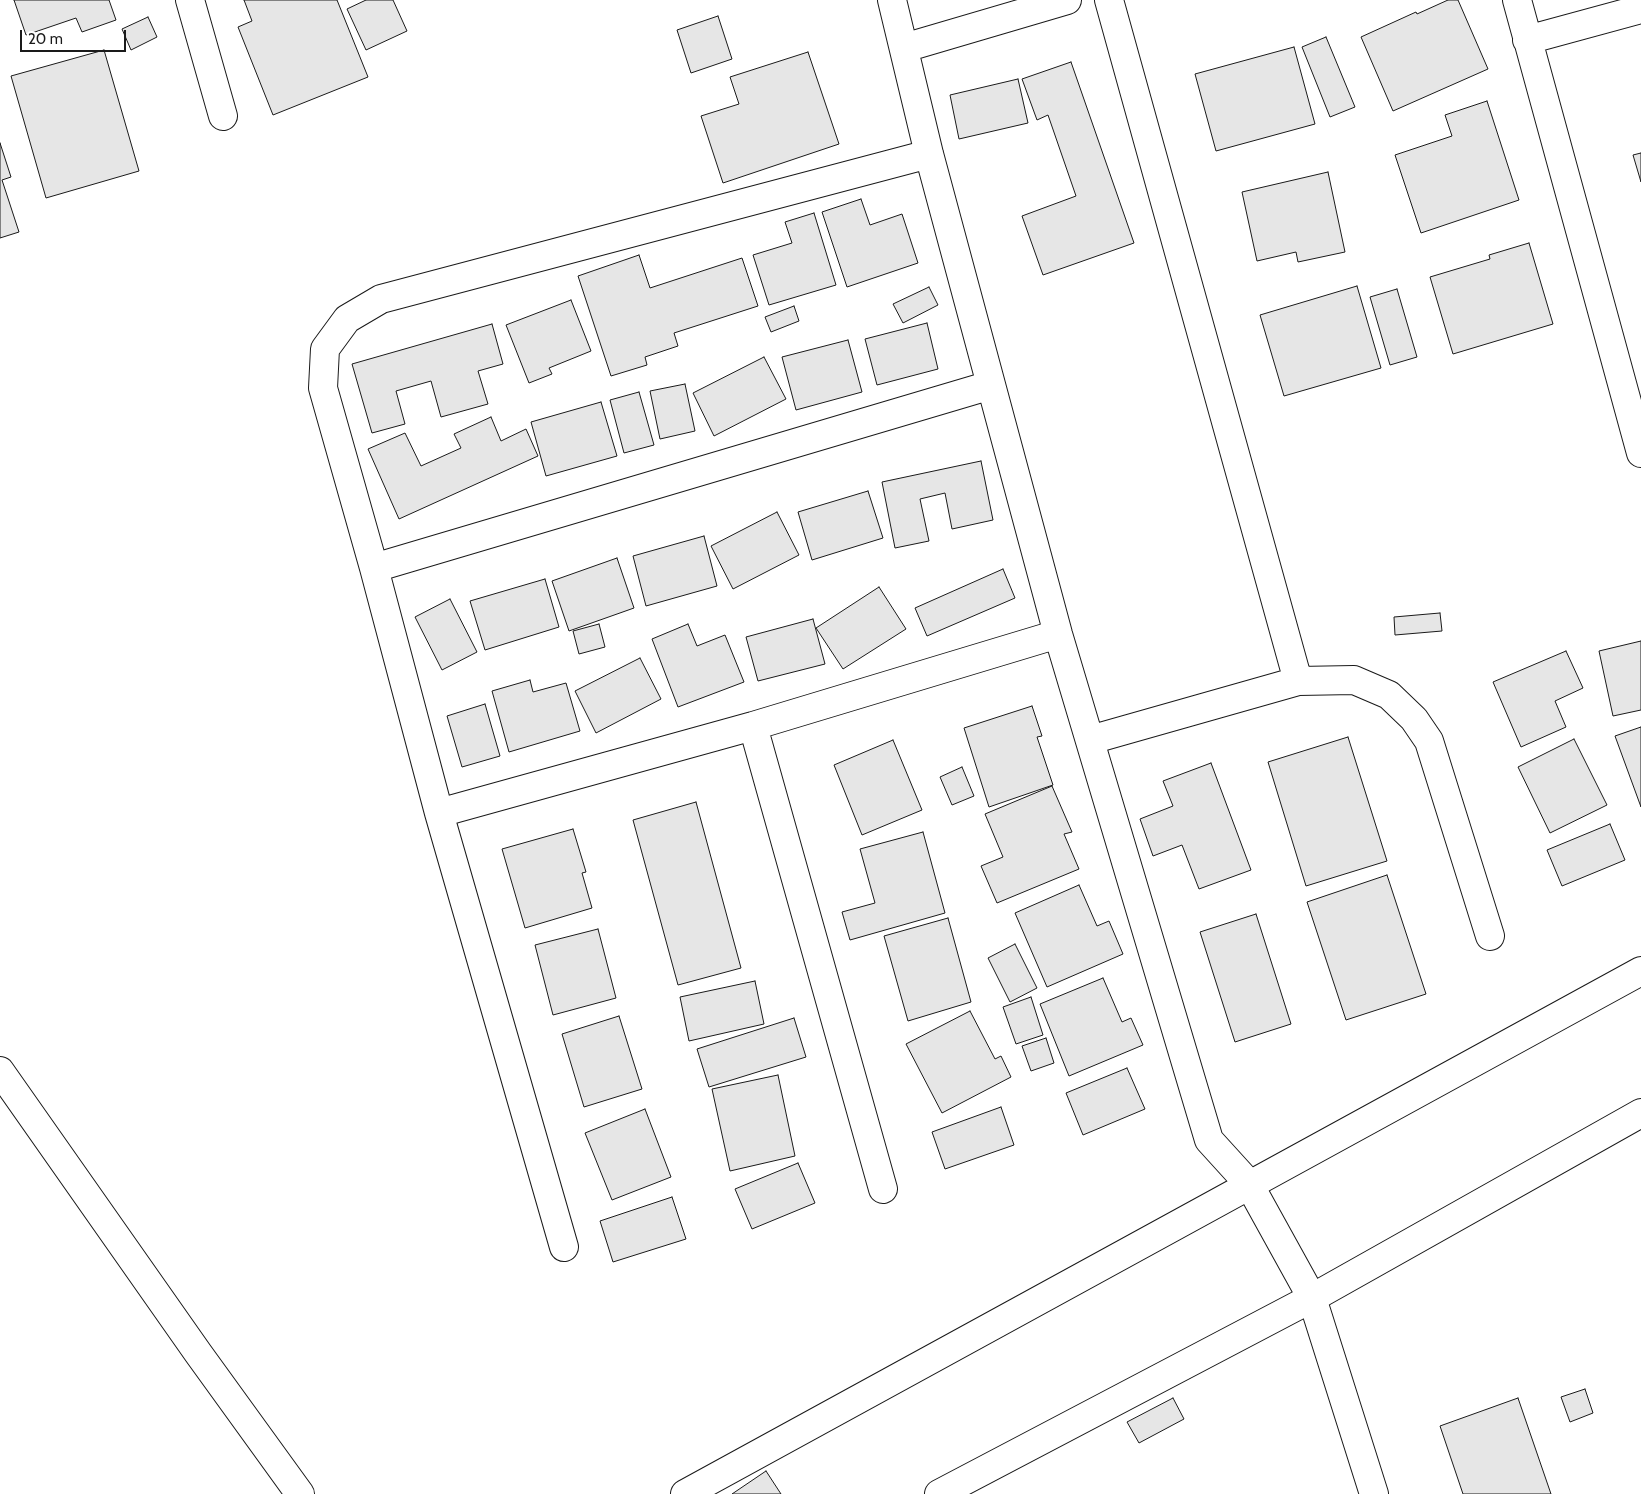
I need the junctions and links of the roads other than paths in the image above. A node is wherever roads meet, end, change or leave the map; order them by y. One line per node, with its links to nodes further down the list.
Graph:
1 (190, 0): 9 (street)
2 (892, 0): 8 (street)
3 (1067, 0): 8 (street)
4 (1109, 0): 15 (street)
5 (1517, 0): 7 (street)
6 (1641, 9): 7 (street)
7 (1528, 40): 12 (street)
8 (904, 48): 10 (street)
9 (223, 116)
10 (929, 154): 11 (street); 13 (street)
11 (991, 385): 13 (street); 14 (street)
12 (1641, 453)
13 (374, 568): 18 (street)
14 (1058, 634): 16 (street); 17 (street)
15 (1298, 681): 17 (street); 19 (street)
16 (753, 726): 18 (street); 24 (street)
17 (1090, 740): 23 (street)
18 (439, 813): 25 (street)
19 (1490, 936)
20 (1641, 971): 23 (street)
21 (0, 1071): 27 (street)
22 (1641, 1114): 26 (street)
23 (1249, 1184): 26 (street); 28 (street)
24 (883, 1189)
25 (564, 1247)
26 (1312, 1298): 29 (street); 30 (street)
27 (300, 1494)
28 (685, 1494)
29 (939, 1494)
30 (1374, 1494)

